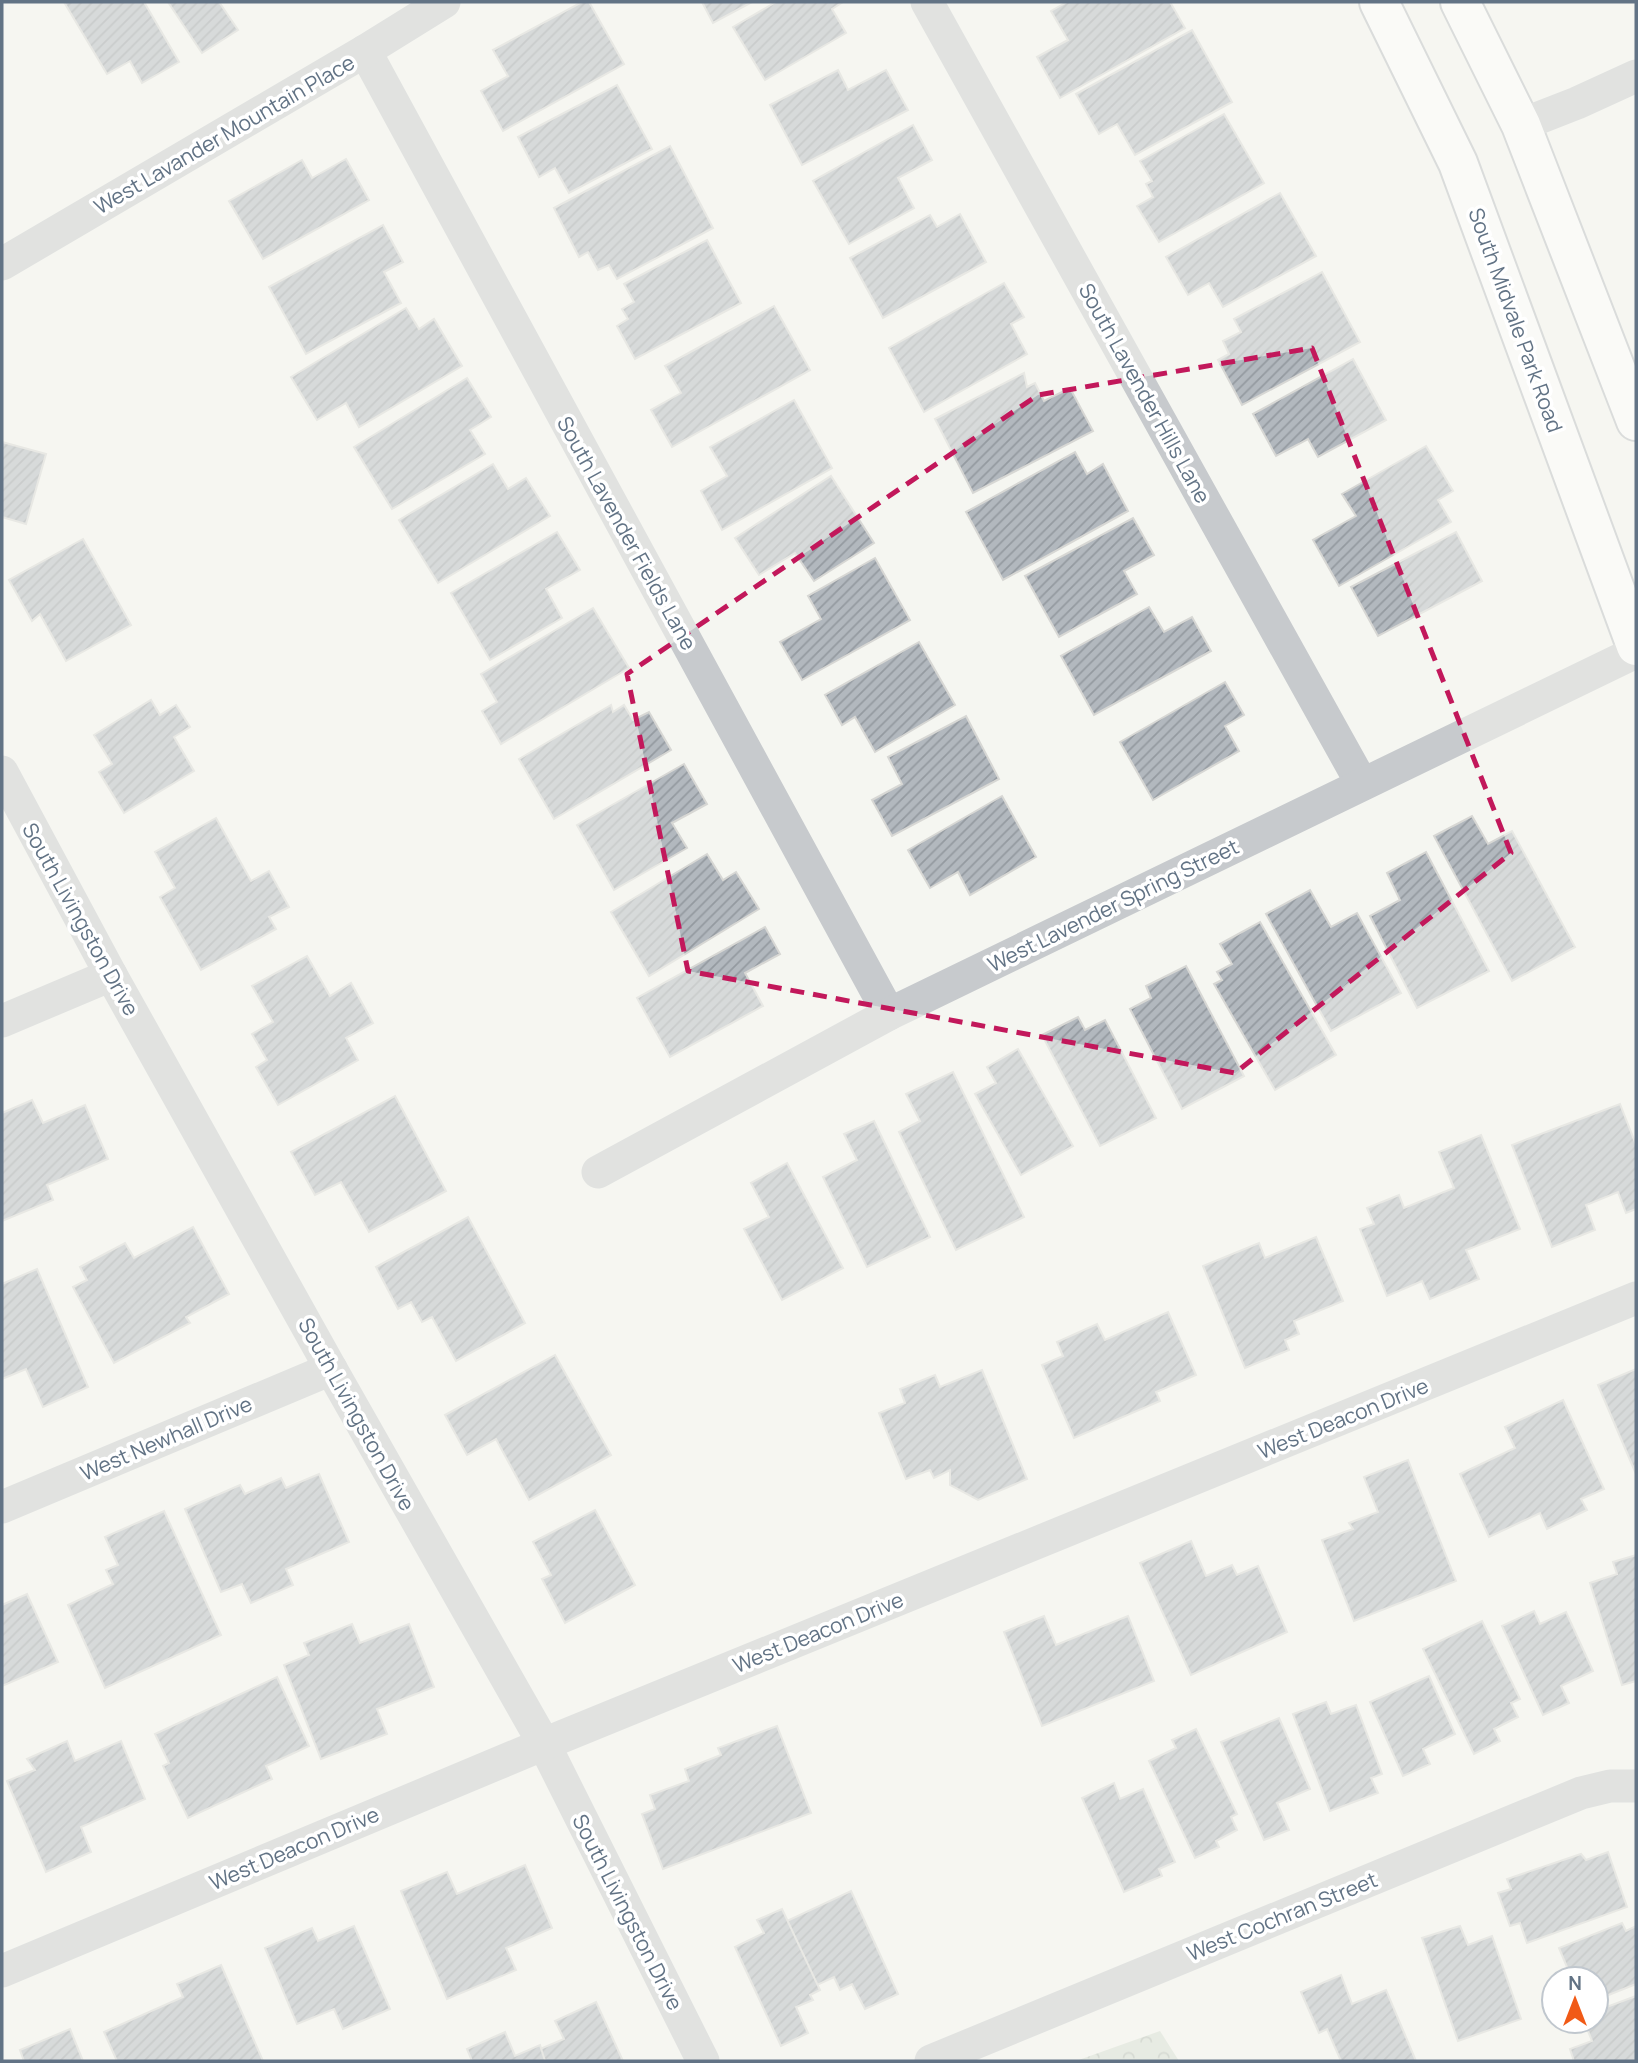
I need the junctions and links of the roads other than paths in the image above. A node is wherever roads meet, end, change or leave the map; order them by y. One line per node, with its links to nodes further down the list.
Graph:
1 (444, 2): 5 (street, West Lavander Mountain Place)
2 (927, 2): 13 (street, South Lavender Hills Lane)
3 (1379, 2): 10 (main road, South Midvale Park Road)
4 (1460, 2): 7 (main road)
5 (365, 51): 8 (street, West Lavander Mountain Place); 15 (street, South Lavender Fields Lane)
6 (1636, 75): 7 (street)
7 (1521, 125): 9 (main road)
8 (2, 264)
9 (1636, 421)
10 (1636, 646)
11 (1636, 652): 13 (street, West Lavender Spring Street)
12 (2, 772): 14 (street, South Livingston Drive)
13 (1362, 784): 15 (street, West Lavender Spring Street)
14 (111, 975): 16 (street); 19 (street, South Livingston Drive)
15 (889, 1014): 17 (street, West Lavender Spring Street)
16 (2, 1021)
17 (598, 1172)
18 (1636, 1298): 21 (street, West Deacon Drive)
19 (331, 1369): 20 (street, West Newhall Drive); 21 (street, South Livingston Drive)
20 (2, 1507)
21 (544, 1744): 23 (street, West Deacon Drive); 24 (street, South Livingston Drive)
22 (1636, 1786): 25 (street, West Cochran Street)
23 (2, 1971)
24 (703, 2061)
25 (931, 2061)

